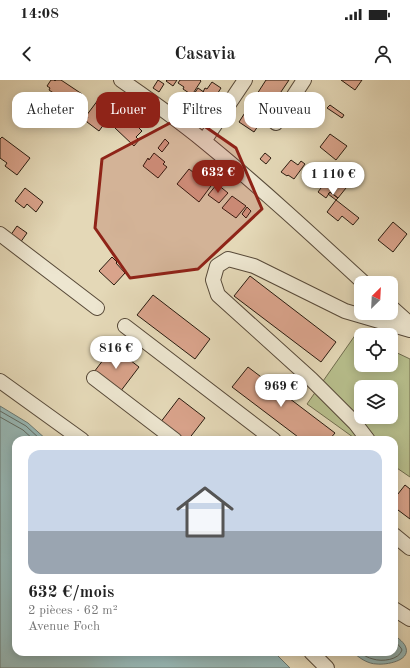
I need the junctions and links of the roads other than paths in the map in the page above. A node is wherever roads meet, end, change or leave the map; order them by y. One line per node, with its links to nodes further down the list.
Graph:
1 (121, 80): 5 (street)
2 (244, 80): 5 (street)
3 (304, 80): 4 (street)
4 (296, 92)
5 (204, 141): 7 (street)
6 (0, 234): 8 (street)
7 (356, 276)
8 (97, 308)
9 (398, 313): 10 (street)
10 (410, 324)
11 (124, 326): 17 (street)
12 (410, 330): 18 (street)
13 (94, 378): 16 (street)
14 (0, 381): 15 (street)
15 (76, 436)
16 (170, 436)
17 (269, 436)
18 (365, 436)
19 (398, 538): 20 (street)
20 (410, 548)
21 (398, 612): 22 (street)
22 (410, 620)
23 (316, 656): 24 (street)
24 (327, 668)

